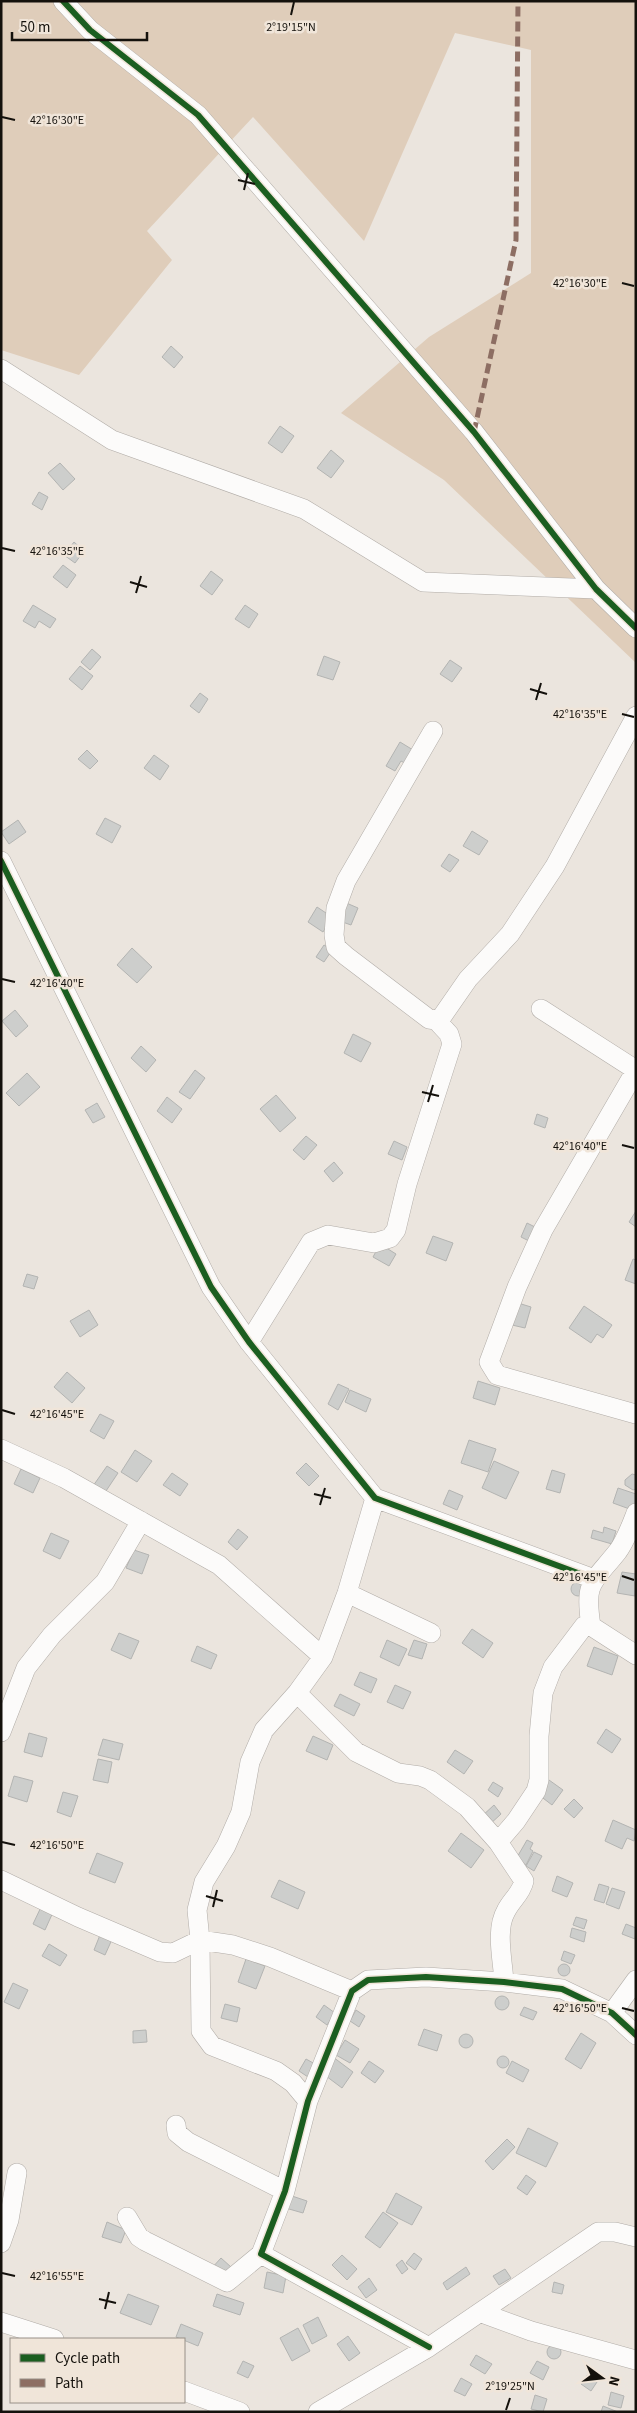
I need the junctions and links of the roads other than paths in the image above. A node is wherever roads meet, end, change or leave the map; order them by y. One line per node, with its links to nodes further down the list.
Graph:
1 (63, 1): 3 (street)
2 (1, 368): 3 (street)
3 (596, 590): 4 (street)
4 (636, 628)
5 (636, 716): 9 (street)
6 (433, 731): 9 (street)
7 (1, 861): 11 (street)
8 (541, 1009): 10 (street)
9 (436, 1020): 11 (street)
10 (636, 1070): 12 (street)
11 (249, 1342): 14 (street)
12 (636, 1414)
13 (1, 1449): 16 (street)
14 (375, 1498): 17 (street); 18 (street)
15 (636, 1513): 17 (street)
16 (141, 1522): 22 (street); 24 (street)
17 (594, 1578): 19 (street)
18 (347, 1593): 20 (street); 22 (street)
19 (591, 1626): 21 (street); 25 (street)
20 (431, 1633)
21 (636, 1655)
22 (323, 1657): 23 (street)
23 (297, 1693): 25 (street); 27 (street)
24 (1, 1732)
25 (498, 1842): 29 (street)
26 (1, 1880): 27 (street)
27 (200, 1940): 30 (street); 33 (street)
28 (636, 1980): 31 (street)
29 (504, 1982): 30 (street); 31 (street)
30 (352, 1991): 33 (street)
31 (612, 2013): 32 (street)
32 (636, 2035)
33 (308, 2101): 36 (street)
34 (176, 2125): 36 (street)
35 (17, 2173): 39 (street)
36 (285, 2191): 40 (street)
37 (127, 2217): 40 (street)
38 (636, 2237): 41 (street)
39 (1, 2242)
40 (261, 2254): 44 (street)
41 (482, 2313): 44 (street); 45 (street)
42 (1, 2322): 43 (street)
43 (51, 2338)
44 (429, 2347): 48 (street)
45 (636, 2360)
46 (185, 2391): 47 (street)
47 (240, 2412)
48 (318, 2412)

